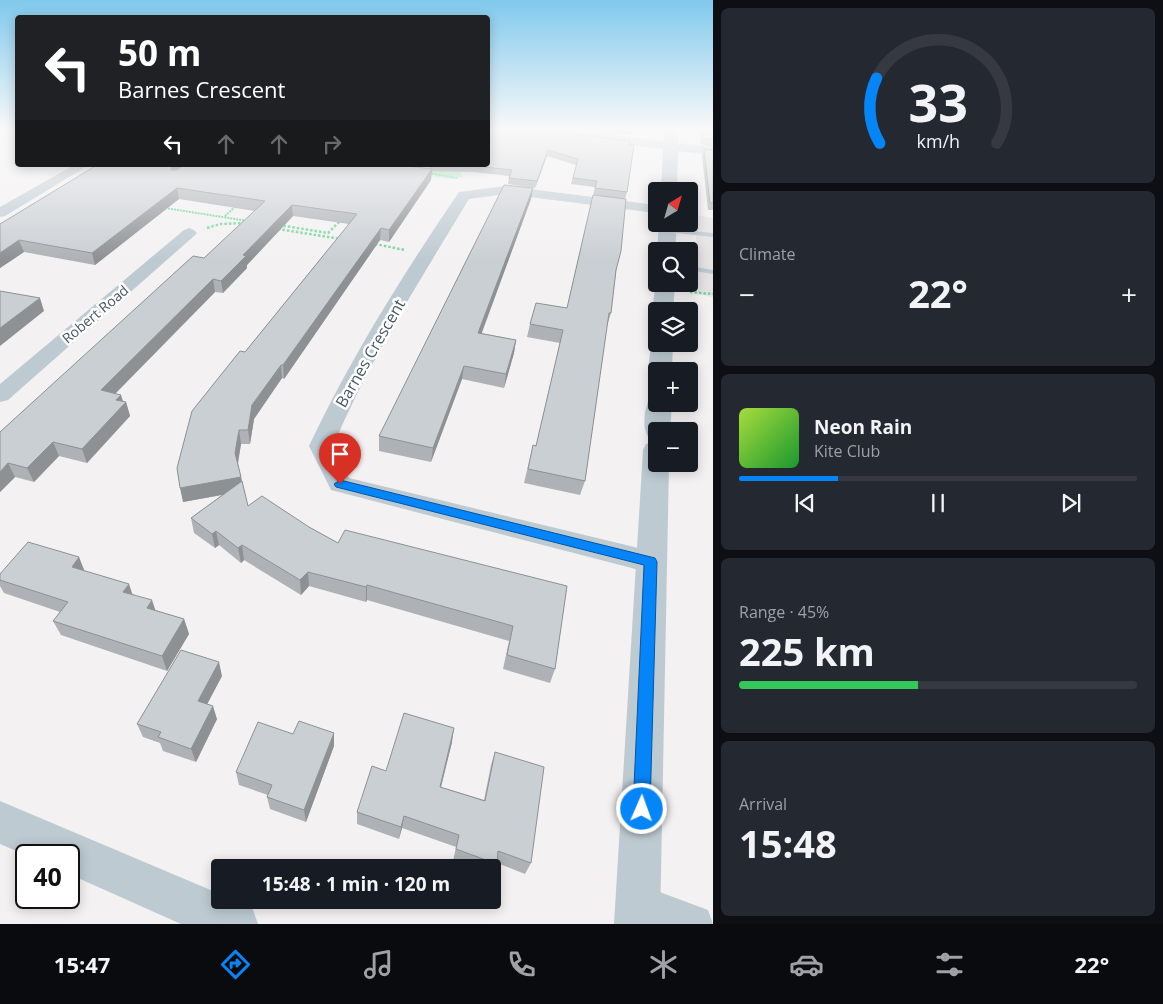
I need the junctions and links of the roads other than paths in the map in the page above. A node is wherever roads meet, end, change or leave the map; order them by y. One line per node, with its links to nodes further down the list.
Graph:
1 (69, 173): 3 (street)
2 (648, 208): 11 (street, Barnes Crescent)
3 (0, 213)
4 (696, 232): 6 (lane)
5 (189, 233): 9 (street, Robert Road)
6 (713, 235)
7 (698, 270): 8 (lane)
8 (713, 272)
9 (0, 394)
10 (655, 472): 11 (street)
11 (651, 562): 13 (street)
12 (0, 822): 14 (street)
13 (638, 914): 15 (street)
14 (236, 924)
15 (694, 924)

